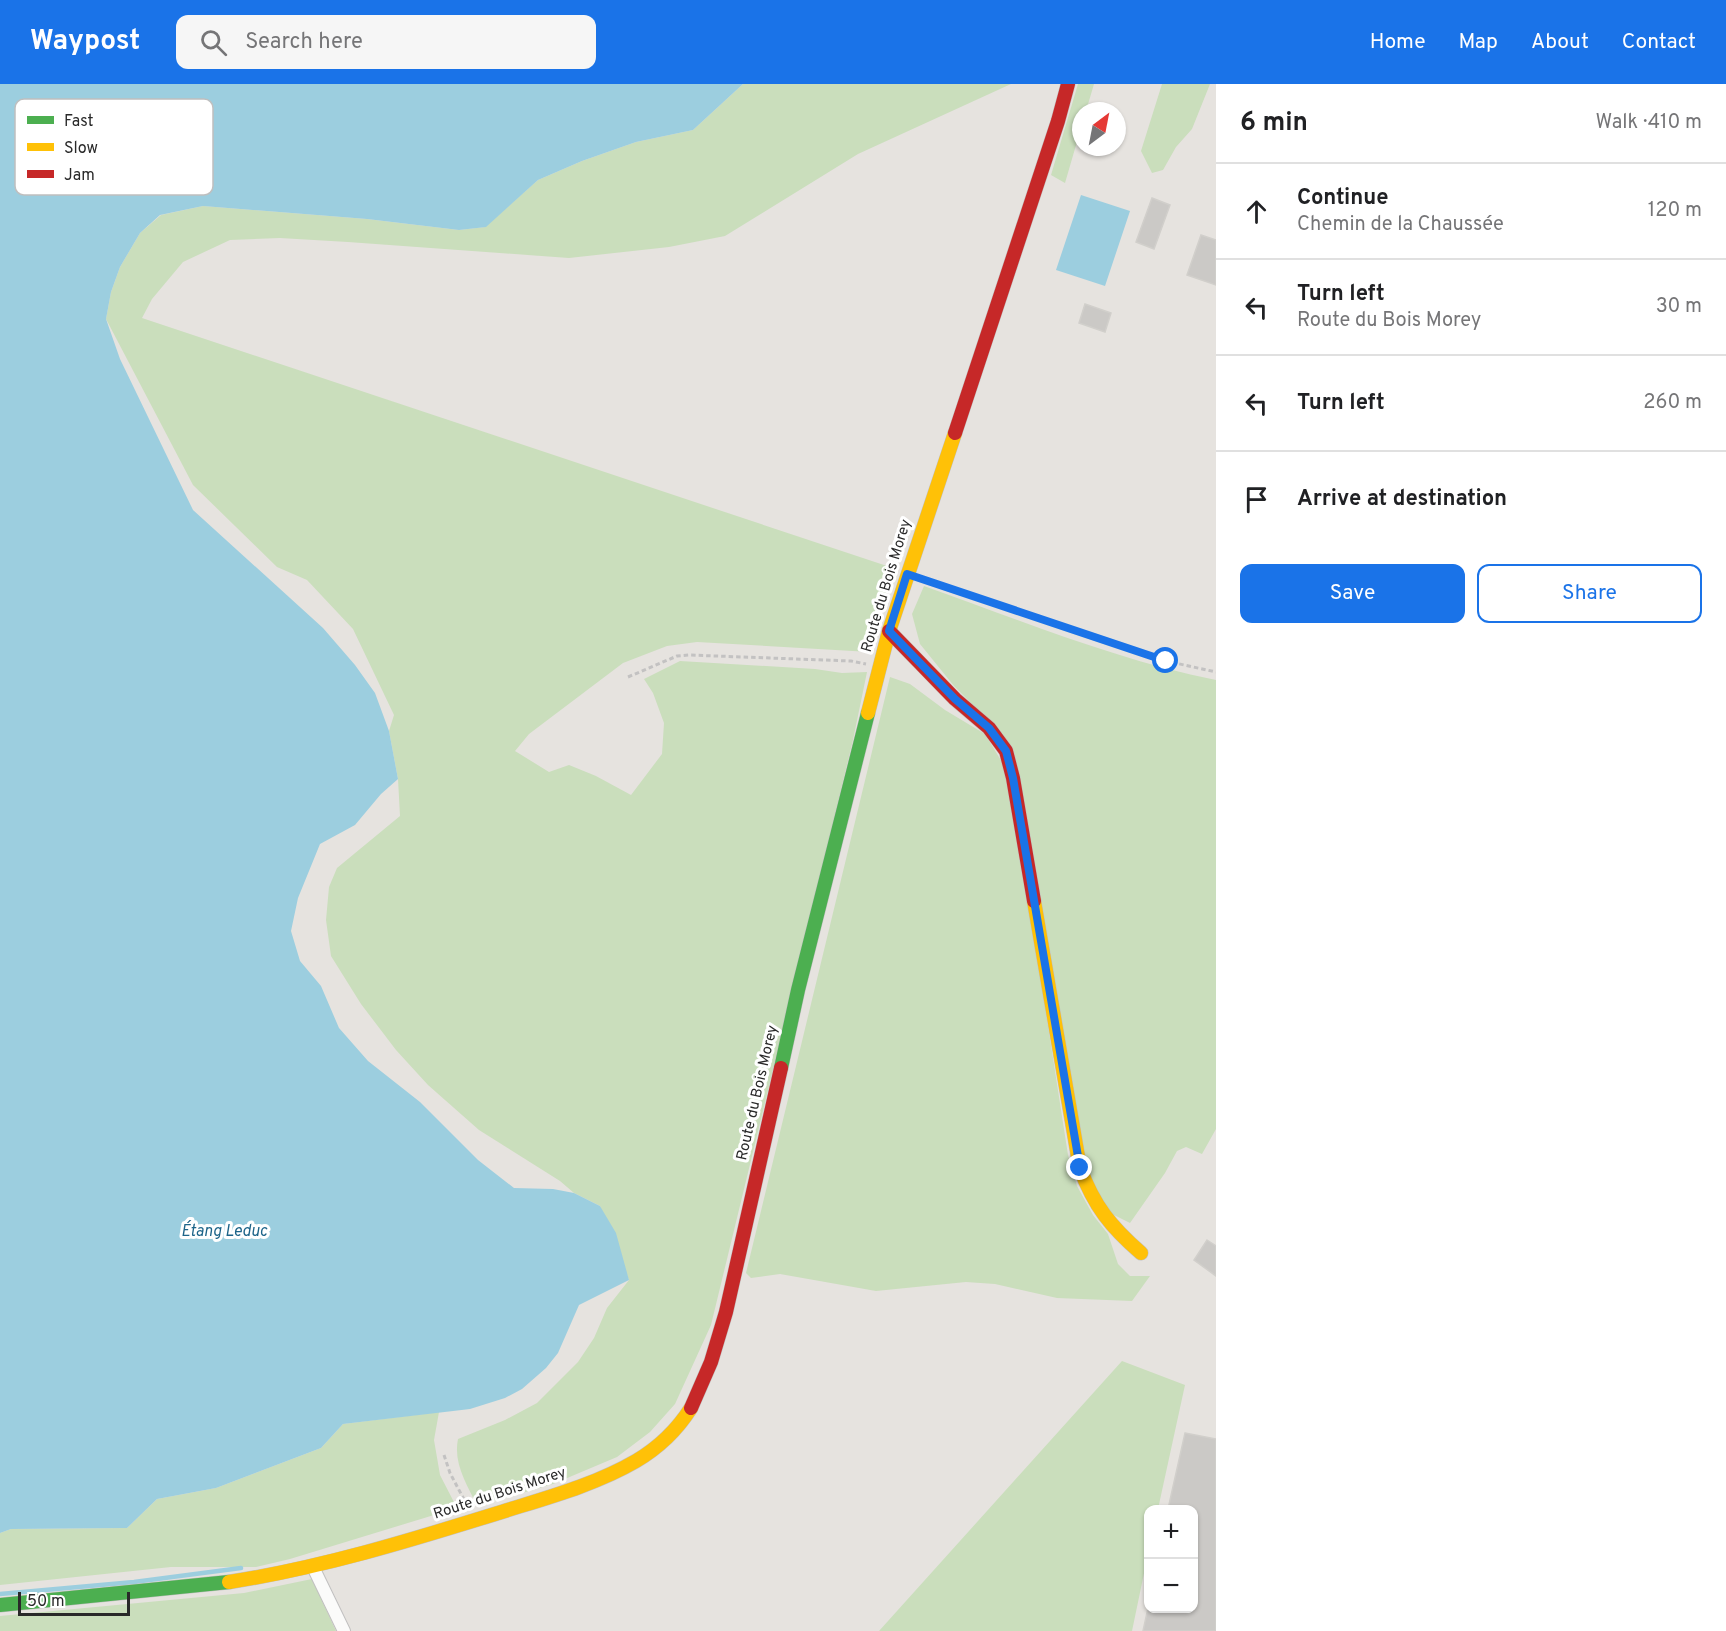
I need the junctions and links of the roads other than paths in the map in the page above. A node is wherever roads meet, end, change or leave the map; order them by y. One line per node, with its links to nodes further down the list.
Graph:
1 (1068, 84): 2 (street, Route du Bois Morey)
2 (889, 631): 3 (street); 4 (street, Route du Bois Morey)
3 (1141, 1253)
4 (313, 1567): 5 (street, Route du Bois Morey); 6 (street)
5 (0, 1605)
6 (344, 1631)

